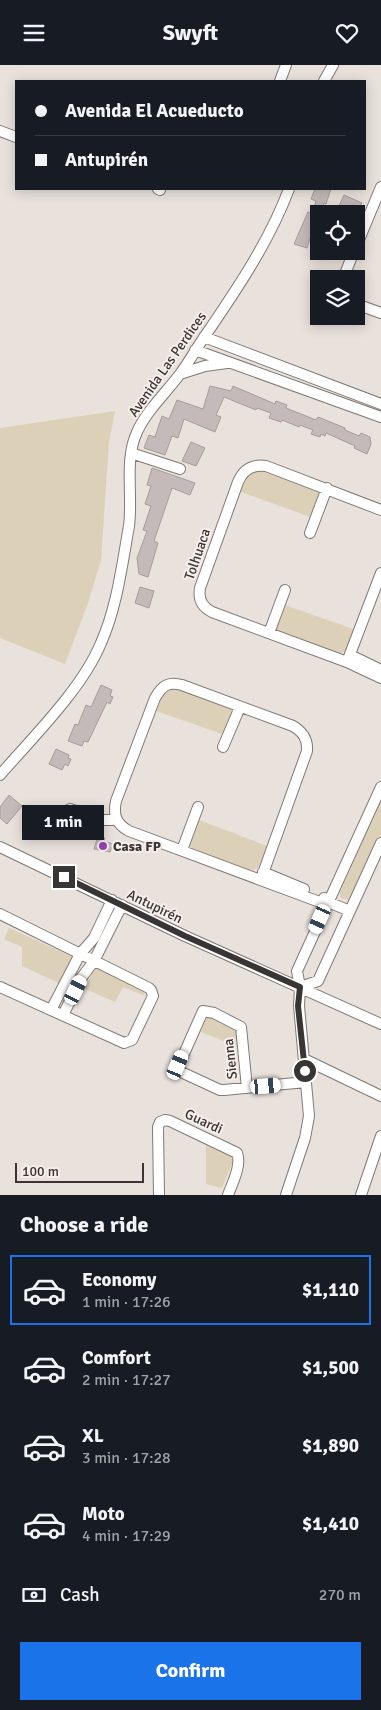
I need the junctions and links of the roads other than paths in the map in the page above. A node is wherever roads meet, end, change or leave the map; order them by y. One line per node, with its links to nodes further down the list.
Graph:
1 (286, 65): 3 (street)
2 (333, 65): 4 (street)
3 (280, 80)
4 (325, 80)
5 (0, 131): 6 (street)
6 (15, 137)
7 (381, 187): 9 (street)
8 (289, 190): 12 (street, Avenida Las Perdices)
9 (365, 225)
10 (365, 307): 11 (street)
11 (381, 313)
12 (204, 337): 13 (street, Avenida Las Perdices); 16 (street)
13 (195, 350): 14 (street); 15 (street, Avenida Las Perdices)
14 (232, 363): 15 (street); 17 (street)
15 (180, 374): 20 (street, Avenida Las Perdices)
16 (346, 391): 17 (street); 18 (street)
17 (341, 403): 19 (street)
18 (381, 404)
19 (381, 417)
20 (131, 453): 21 (street); 33 (street, Avenida Las Perdices)
21 (180, 469)
22 (327, 488): 23 (street, Tolhuaca); 24 (street); 27 (street, Tolhuaca)
23 (381, 510)
24 (310, 533)
25 (381, 573): 28 (street)
26 (285, 590): 27 (street)
27 (269, 633): 28 (street, Tolhuaca)
28 (349, 659): 29 (street); 30 (street)
29 (381, 670)
30 (381, 677)
31 (240, 707): 32 (street); 37 (street); 41 (street)
32 (223, 747)
33 (0, 775)
34 (381, 787): 43 (street)
35 (198, 807): 40 (street)
36 (70, 809): 37 (street)
37 (116, 820): 40 (street)
38 (381, 843): 45 (street)
39 (0, 847): 42 (street, Antupirén)
40 (182, 851): 41 (street)
41 (262, 876): 43 (street)
42 (112, 900): 44 (street, Antupirén); 47 (street)
43 (328, 902): 45 (street); 50 (street)
44 (122, 905): 48 (street); 50 (street, Antupirén)
45 (350, 911): 50 (street)
46 (0, 914): 47 (street)
47 (80, 954): 48 (street); 51 (street)
48 (94, 961): 52 (street); 52 (street)
49 (0, 987): 51 (street)
50 (300, 987): 53 (street, Antupirén); 54 (street)
51 (51, 1010): 52 (street)
52 (63, 1015)
53 (381, 1024)
54 (304, 1059): 55 (street); 57 (street)
55 (306, 1082): 56 (street, Sienna); 62 (street)
56 (247, 1088): 56 (street, Sienna)
57 (381, 1096)
58 (381, 1136): 59 (street)
59 (378, 1159): 63 (street)
60 (231, 1194): 61 (street, Guardi)
61 (159, 1195)
62 (286, 1195)
63 (361, 1195)

